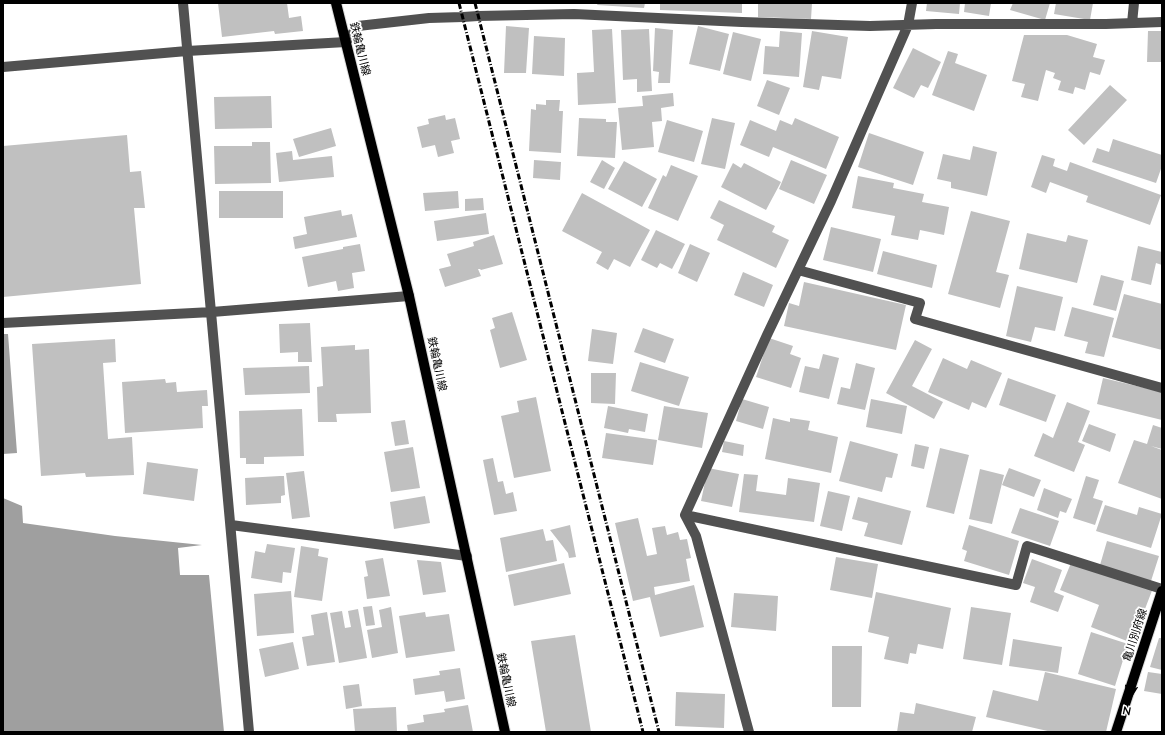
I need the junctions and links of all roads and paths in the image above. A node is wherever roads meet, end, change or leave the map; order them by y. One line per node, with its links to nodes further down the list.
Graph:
1 (183, 3): 9 (street)
2 (336, 3): 8 (main road, 鉄輪亀川線)
3 (912, 3): 7 (street)
4 (1134, 3): 6 (street)
5 (1162, 22): 6 (street)
6 (1132, 23): 7 (street)
7 (908, 25): 8 (street); 11 (street)
8 (346, 42): 9 (street); 12 (main road, 鉄輪亀川線)
9 (187, 51): 10 (street); 13 (street)
10 (3, 67)
11 (798, 270): 15 (street); 16 (street)
12 (409, 296): 13 (street); 18 (main road, 鉄輪亀川線)
13 (212, 312): 14 (street); 17 (street)
14 (3, 323)
15 (1162, 388)
16 (685, 515): 19 (street); 22 (street)
17 (231, 525): 18 (street); 20 (street)
18 (466, 556): 21 (main road, 鉄輪亀川線)
19 (1162, 590): 23 (main road, 亀川別府線)
20 (249, 732)
21 (505, 732)
22 (749, 732)
23 (1116, 732)

